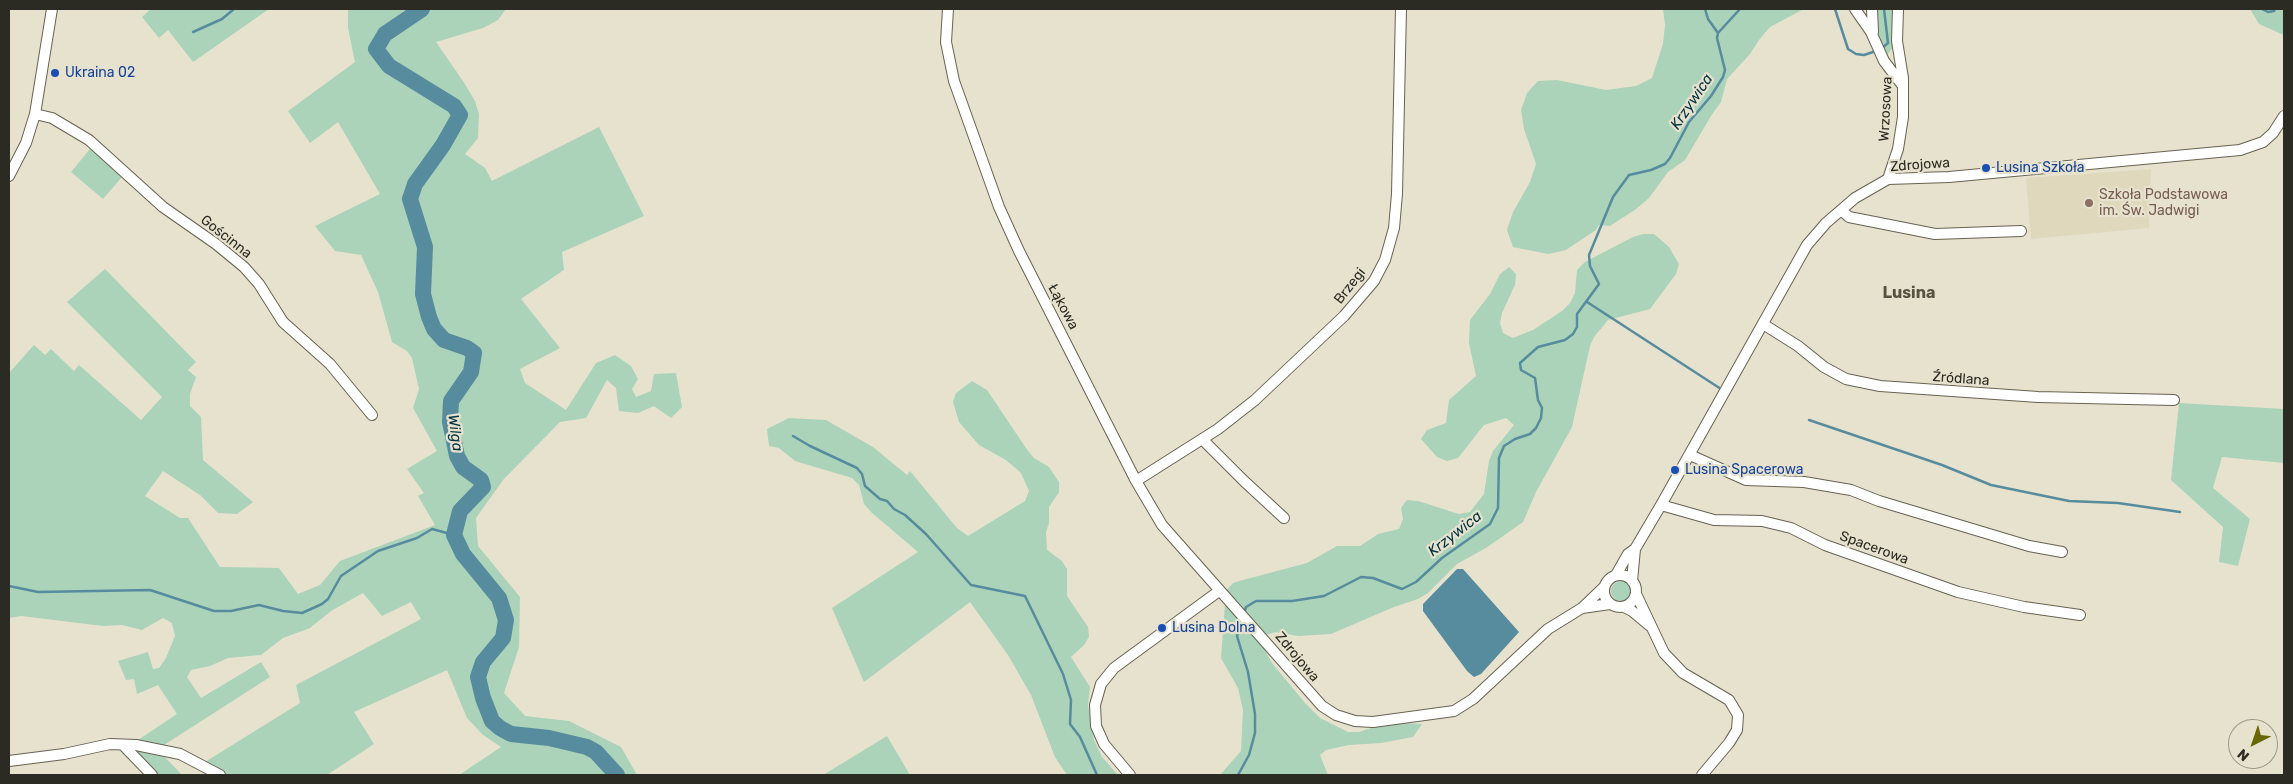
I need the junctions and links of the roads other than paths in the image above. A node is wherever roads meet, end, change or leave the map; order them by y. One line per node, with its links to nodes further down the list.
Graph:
1 (52, 9): 9 (street)
2 (948, 9): 20 (street, Łąkowa)
3 (1401, 9): 18 (street, Brzegi)
4 (1855, 9): 7 (street)
5 (1872, 9): 7 (street)
6 (1898, 9): 8 (street, Wrzosowa)
7 (1877, 45): 8 (street)
8 (1903, 86): 12 (street, Wrzosowa)
9 (35, 114): 11 (street); 17 (street, Gościnna)
10 (2284, 116): 12 (street, Zdrojowa)
11 (9, 176)
12 (1888, 179): 13 (street, Zdrojowa)
13 (1840, 210): 14 (street); 15 (street, Zdrojowa)
14 (2022, 231)
15 (1763, 324): 16 (street, Źródlana); 19 (street, Zdrojowa)
16 (2174, 400)
17 (372, 415)
18 (1202, 438): 20 (street, Brzegi); 22 (street)
19 (1690, 455): 21 (street, Zdrojowa); 24 (street)
20 (1136, 481): 28 (street, Łąkowa)
21 (1661, 505): 23 (street, Zdrojowa); 33 (street, Spacerowa)
22 (1284, 518)
23 (1635, 549): 25 (street, Zdrojowa); 26 (street, Zdrojowa)
24 (2062, 552)
25 (1616, 575): 26 (street); 27 (street)
26 (1632, 580): 29 (street)
27 (1604, 587): 30 (street); 32 (street, Zdrojowa)
28 (1219, 591): 32 (street, Zdrojowa); 39 (street)
29 (1636, 594): 31 (street); 34 (street)
30 (1610, 604): 31 (street); 32 (street, Zdrojowa)
31 (1624, 607): 34 (street)
32 (1582, 608)
33 (2080, 616)
34 (1650, 626): 40 (street)
35 (123, 745): 36 (street); 37 (street); 38 (street)
36 (9, 761)
37 (152, 775)
38 (220, 775)
39 (1130, 775)
40 (1702, 775)

